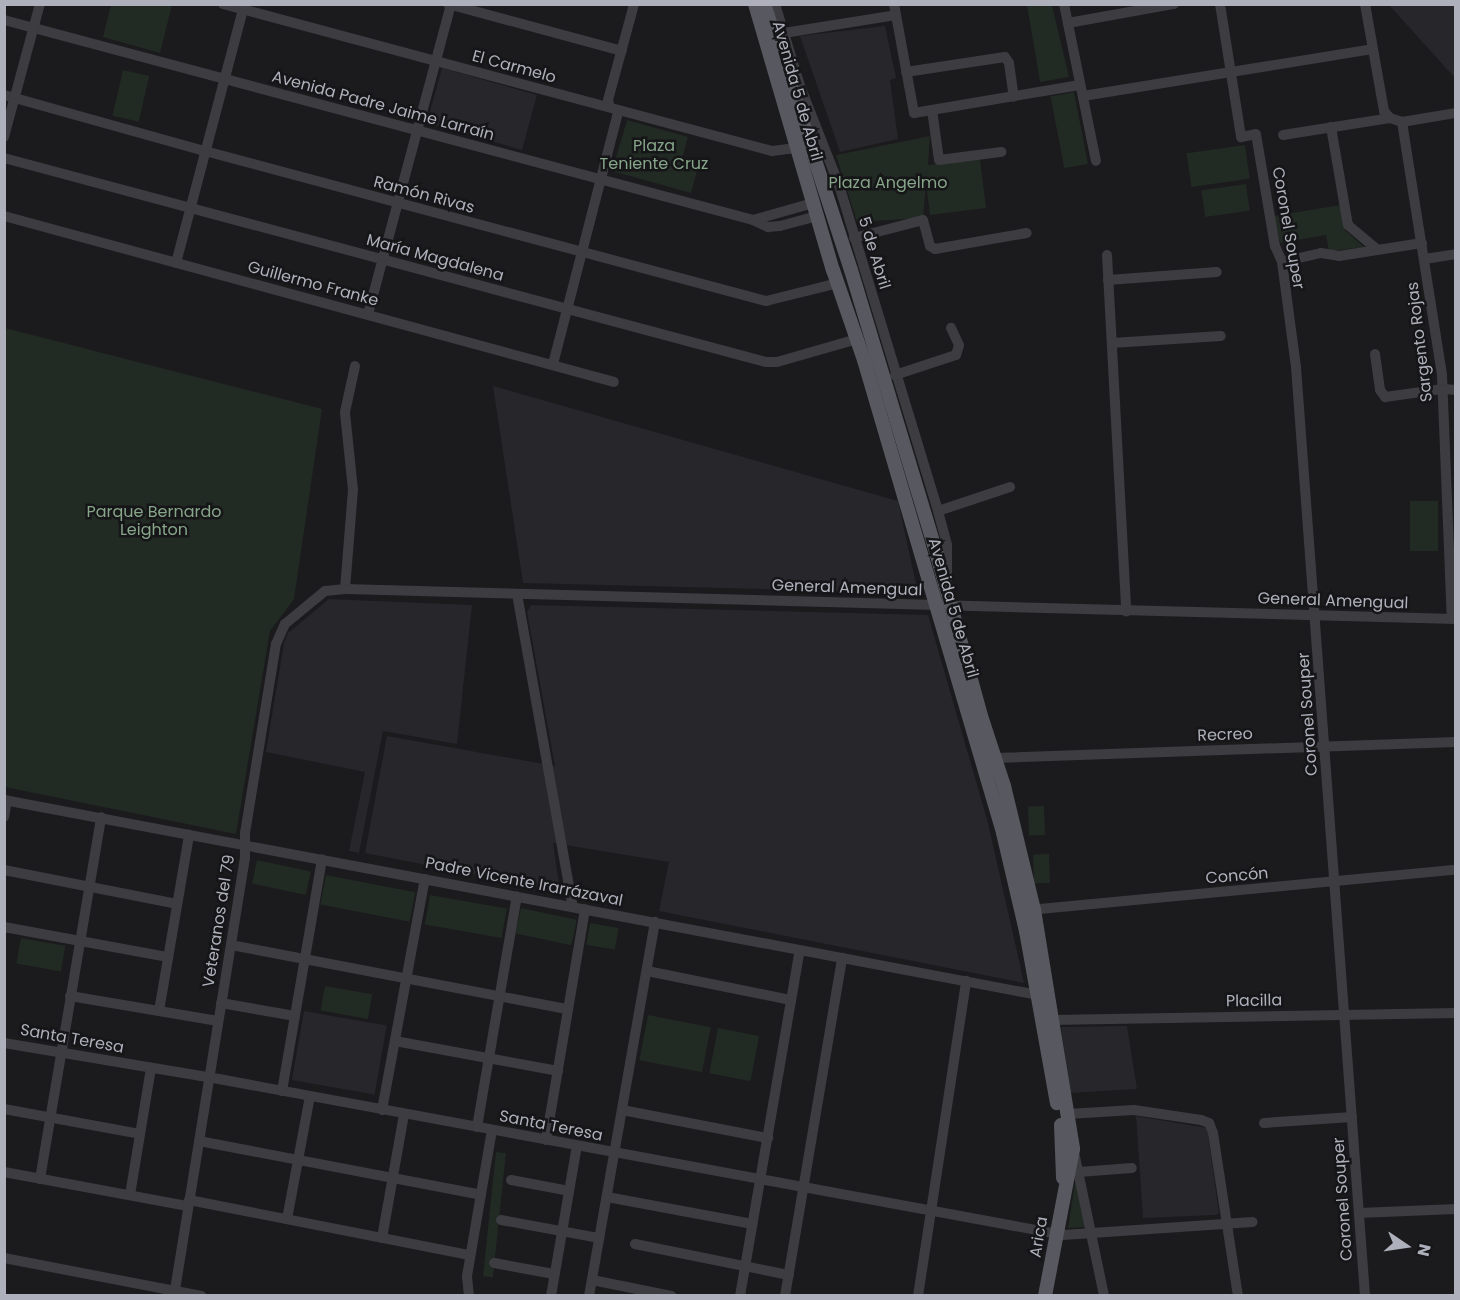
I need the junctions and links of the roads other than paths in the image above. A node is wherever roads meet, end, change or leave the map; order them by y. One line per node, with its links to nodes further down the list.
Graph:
1 (40, 4): 17 (street)
2 (223, 4): 12 (street, El Carmelo)
3 (755, 4): 37 (main road, Avenida 5 de Abril)
4 (764, 4): 46 (main road, Avenida 5 de Abril)
5 (775, 4): 18 (street, 5 de Abril)
6 (1064, 4): 16 (street)
7 (1174, 4): 13 (street)
8 (1220, 4): 23 (street)
9 (1365, 4): 19 (street)
10 (450, 5): 20 (street); 21 (street)
11 (634, 6): 20 (street)
12 (244, 7): 21 (street, El Carmelo); 24 (street)
13 (1146, 7): 16 (street)
14 (895, 10): 18 (street); 22 (street)
15 (4, 20): 17 (street, Avenida Padre Jaime Larraín)
16 (1068, 23): 25 (street)
17 (34, 28): 24 (street, Avenida Padre Jaime Larraín); 26 (street)
18 (784, 33): 49 (street, 5 de Abril)
19 (1372, 49): 23 (street); 31 (street)
20 (622, 51): 28 (street)
21 (436, 61): 28 (street, El Carmelo); 34 (street)
22 (906, 72): 27 (street); 29 (street)
23 (1231, 72): 25 (street); 57 (street, Coronel Souper)
24 (225, 79): 34 (street, Avenida Padre Jaime Larraín); 38 (street)
25 (1082, 91): 27 (street); 41 (street)
26 (10, 96): 36 (street); 38 (street, Ramón Rivas)
27 (1014, 97): 29 (street)
28 (614, 109): 37 (street, El Carmelo); 42 (street)
29 (932, 110): 39 (street)
30 (1455, 113): 32 (street)
31 (1390, 118): 32 (street); 33 (street)
32 (1402, 122): 50 (street, Sargento Rojas)
33 (1331, 127): 35 (street); 51 (street)
34 (417, 130): 42 (street, Avenida Padre Jaime Larraín); 43 (street)
35 (1283, 135)
36 (4, 137)
37 (796, 148): 45 (main road, Avenida 5 de Abril)
38 (205, 152): 43 (street, Ramón Rivas); 44 (street)
39 (1000, 152)
40 (4, 158): 44 (street, María Magdalena)
41 (1096, 161)
42 (602, 180): 45 (street, Avenida Padre Jaime Larraín); 52 (street)
43 (398, 204): 52 (street, Ramón Rivas); 56 (street)
44 (190, 208): 56 (street, María Magdalena); 58 (street)
45 (815, 209): 46 (main road); 61 (main road, Avenida 5 de Abril)
46 (832, 212): 78 (main road, Avenida 5 de Abril)
47 (4, 216): 58 (street, Guillermo Franke)
48 (1027, 233): 49 (street)
49 (854, 238): 71 (street, 5 de Abril)
50 (1422, 243): 51 (street); 55 (street, Sargento Rojas)
51 (1377, 250): 57 (street)
52 (582, 253): 61 (street, Ramón Rivas); 62 (street)
53 (1455, 254): 55 (street)
54 (1107, 255): 60 (street)
55 (1425, 259): 73 (street, Sargento Rojas)
56 (383, 260): 62 (street, María Magdalena); 63 (street)
57 (1282, 262): 83 (street, Coronel Souper)
58 (176, 263): 63 (street, Guillermo Franke)
59 (1217, 272): 60 (street)
60 (1108, 280): 67 (street)
61 (838, 283): 66 (main road, Avenida 5 de Abril)
62 (567, 309): 66 (street, María Magdalena); 69 (street)
63 (368, 314): 69 (street, Guillermo Franke)
64 (951, 328): 71 (street)
65 (1221, 336): 67 (street)
66 (856, 339): 80 (main road, Avenida 5 de Abril)
67 (1112, 343): 82 (street)
68 (1375, 354): 73 (street)
69 (553, 364): 72 (street, Guillermo Franke)
70 (355, 366): 77 (street)
71 (895, 375): 76 (street, 5 de Abril)
72 (614, 382)
73 (1443, 389): 74 (street); 84 (street, Sargento Rojas)
74 (1455, 390)
75 (1010, 487): 76 (street)
76 (938, 511): 78 (street, 5 de Abril)
77 (345, 589): 79 (street, General Amengual); 92 (street, Veteranos del 79)
78 (947, 591): 81 (main road, Avenida 5 de Abril)
79 (516, 594): 80 (street, General Amengual); 101 (street)
80 (936, 606): 81 (street, General Amengual); 103 (main road, Avenida 5 de Abril)
81 (952, 607): 82 (street, General Amengual); 87 (main road, Avenida 5 de Abril)
82 (1126, 611): 83 (street, General Amengual)
83 (1315, 615): 84 (street, General Amengual); 86 (street, Coronel Souper)
84 (1454, 619)
85 (1455, 742): 86 (street, Recreo)
86 (1326, 746): 87 (street, Recreo); 97 (street, Coronel Souper)
87 (996, 758): 103 (main road, Avenida 5 de Abril)
88 (6, 800): 89 (street); 90 (street, Padre Vicente Irarrázaval)
89 (4, 817)
90 (101, 818): 91 (street, Padre Vicente Irarrázaval); 98 (street)
91 (189, 835): 92 (street, Padre Vicente Irarrázaval); 100 (street)
92 (245, 845): 93 (street, Padre Vicente Irarrázaval); 107 (street, Veteranos del 79)
93 (322, 860): 96 (street, Padre Vicente Irarrázaval); 111 (street)
94 (4, 870): 98 (street)
95 (1455, 870): 97 (street, Concón)
96 (425, 879): 99 (street, Padre Vicente Irarrázaval); 113 (street)
97 (1334, 882): 103 (street, Concón); 123 (street, Coronel Souper)
98 (88, 886): 100 (street); 106 (street)
99 (517, 896): 101 (street, Padre Vicente Irarrázaval); 117 (street)
100 (177, 903): 109 (street)
101 (573, 907): 102 (street, Padre Vicente Irarrázaval)
102 (585, 909): 104 (street, Padre Vicente Irarrázaval); 120 (street)
103 (1028, 910): 115 (main road, Avenida 5 de Abril); 125 (main road, Avenida 5 de Abril)
104 (655, 922): 108 (street, Padre Vicente Irarrázaval); 112 (street)
105 (4, 927): 106 (street)
106 (79, 941): 109 (street); 116 (street)
107 (231, 945): 111 (street); 119 (street, Veteranos del 79)
108 (800, 950): 110 (street, Padre Vicente Irarrázaval); 118 (street)
109 (168, 957): 121 (street)
110 (842, 958): 114 (street, Padre Vicente Irarrázaval); 162 (street)
111 (304, 959): 113 (street); 124 (street)
112 (647, 971): 118 (street); 138 (street)
113 (406, 978): 117 (street); 127 (street)
114 (966, 981): 115 (street, Padre Vicente Irarrázaval); 169 (street)
115 (1038, 995): 161 (main road, Avenida 5 de Abril)
116 (70, 996): 121 (street); 129 (street)
117 (500, 996): 120 (street); 130 (street)
118 (792, 1000): 147 (street)
119 (221, 1003): 124 (street); 126 (street, Veteranos del 79)
120 (568, 1009): 132 (street)
121 (159, 1011): 126 (street)
122 (1455, 1013): 123 (street, Placilla)
123 (1344, 1015): 125 (street, Placilla); 141 (street, Coronel Souper)
124 (295, 1016): 134 (street)
125 (1052, 1020): 140 (main road, Avenida 5 de Abril)
126 (218, 1021): 133 (street, Veteranos del 79)
127 (395, 1041): 130 (street); 137 (street)
128 (4, 1043): 129 (street, Santa Teresa)
129 (60, 1052): 131 (street, Santa Teresa); 142 (street)
130 (489, 1059): 132 (street); 144 (street)
131 (150, 1068): 133 (street, Santa Teresa); 146 (street)
132 (558, 1071): 149 (street)
133 (209, 1078): 134 (street, Santa Teresa); 150 (street, Veteranos del 79)
134 (282, 1091): 135 (street, Santa Teresa)
135 (310, 1096): 137 (street, Santa Teresa); 153 (street)
136 (4, 1109): 142 (street)
137 (382, 1110): 139 (street, Santa Teresa)
138 (622, 1110): 147 (street); 152 (street)
139 (404, 1114): 144 (street, Santa Teresa); 157 (street)
140 (1068, 1114): 148 (main road, Avenida 5 de Abril); 175 (street)
141 (1352, 1117): 143 (street); 170 (street, Coronel Souper)
142 (50, 1118): 146 (street); 158 (street)
143 (1264, 1123)
144 (477, 1127): 145 (street, Santa Teresa)
145 (492, 1130): 149 (street, Santa Teresa); 165 (street)
146 (140, 1134): 164 (street)
147 (768, 1138): 160 (street)
148 (1071, 1138): 156 (street, Avenida 5 de Abril); 161 (main road, Avenida 5 de Abril)
149 (546, 1140): 151 (street, Santa Teresa)
150 (199, 1141): 153 (street); 167 (street, Veteranos del 79)
151 (577, 1146): 152 (street, Santa Teresa); 163 (street)
152 (615, 1153): 160 (street, Santa Teresa); 166 (street)
153 (298, 1160): 157 (street); 171 (street)
154 (1132, 1168): 156 (street)
155 (4, 1172): 158 (street)
156 (1079, 1172): 178 (street, Avenida 5 de Abril)
157 (392, 1178): 165 (street); 179 (street)
158 (40, 1179): 164 (street)
159 (511, 1180): 163 (street)
160 (761, 1180): 162 (street, Santa Teresa); 174 (street)
161 (1065, 1184): 177 (main road, Arica)
162 (804, 1187): 169 (street, Santa Teresa); 187 (street)
163 (569, 1191): 176 (street)
164 (130, 1195): 167 (street)
165 (481, 1195): 182 (street)
166 (607, 1197): 174 (street); 180 (street)
167 (189, 1203): 171 (street); 189 (street, Veteranos del 79)
168 (1455, 1209): 170 (street)
169 (931, 1211): 177 (street, Santa Teresa); 197 (street)
170 (1359, 1213): 201 (street, Coronel Souper)
171 (287, 1219): 179 (street)
172 (501, 1220): 176 (street)
173 (1253, 1222): 175 (street, Santa Teresa)
174 (753, 1224): 185 (street)
175 (1228, 1224): 178 (street, Santa Teresa); 200 (street)
176 (562, 1231): 180 (street); 186 (street)
177 (1056, 1234): 178 (street, Santa Teresa); 198 (main road, Arica)
178 (1092, 1235): 199 (street, Avenida 5 de Abril)
179 (382, 1238): 182 (street)
180 (599, 1238): 188 (street)
181 (635, 1244): 185 (street)
182 (470, 1255): 191 (street)
183 (4, 1258): 189 (street)
184 (494, 1263): 186 (street)
185 (746, 1267): 187 (street); 195 (street)
186 (554, 1274): 192 (street)
187 (789, 1275): 196 (street)
188 (592, 1280): 193 (street); 194 (street)
189 (174, 1293): 190 (street)
190 (201, 1296)
191 (469, 1296)
192 (551, 1296)
193 (589, 1296)
194 (671, 1296)
195 (741, 1296)
196 (785, 1296)
197 (918, 1296)
198 (1045, 1296)
199 (1104, 1296)
200 (1238, 1296)
201 (1365, 1296)

